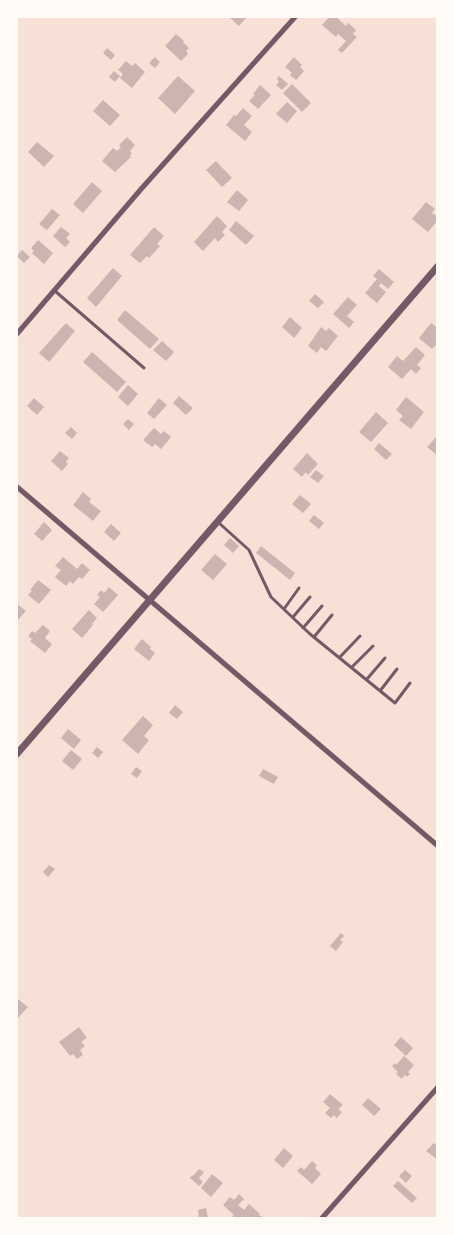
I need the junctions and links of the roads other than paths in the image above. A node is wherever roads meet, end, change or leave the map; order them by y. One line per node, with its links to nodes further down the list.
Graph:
1 (296, 16): 3 (street)
2 (438, 266): 7 (street)
3 (54, 291): 4 (street); 5 (lane)
4 (16, 335)
5 (144, 368)
6 (16, 486): 10 (street)
7 (218, 522): 10 (street); 12 (lane)
8 (299, 588): 12 (lane)
9 (310, 597): 14 (lane)
10 (151, 599): 26 (street); 27 (street)
11 (322, 606): 15 (lane)
12 (284, 609): 14 (lane)
13 (332, 615): 17 (lane)
14 (292, 617): 15 (lane)
15 (303, 628): 17 (lane)
16 (360, 636): 19 (lane)
17 (314, 637): 19 (lane)
18 (373, 646): 21 (lane)
19 (340, 657): 21 (lane)
20 (385, 658): 23 (lane)
21 (352, 667): 23 (lane)
22 (397, 669): 25 (lane)
23 (367, 680): 25 (lane)
24 (410, 683): 25 (lane)
25 (380, 691)
26 (16, 755)
27 (438, 846)
28 (438, 1086): 29 (street)
29 (322, 1218)

